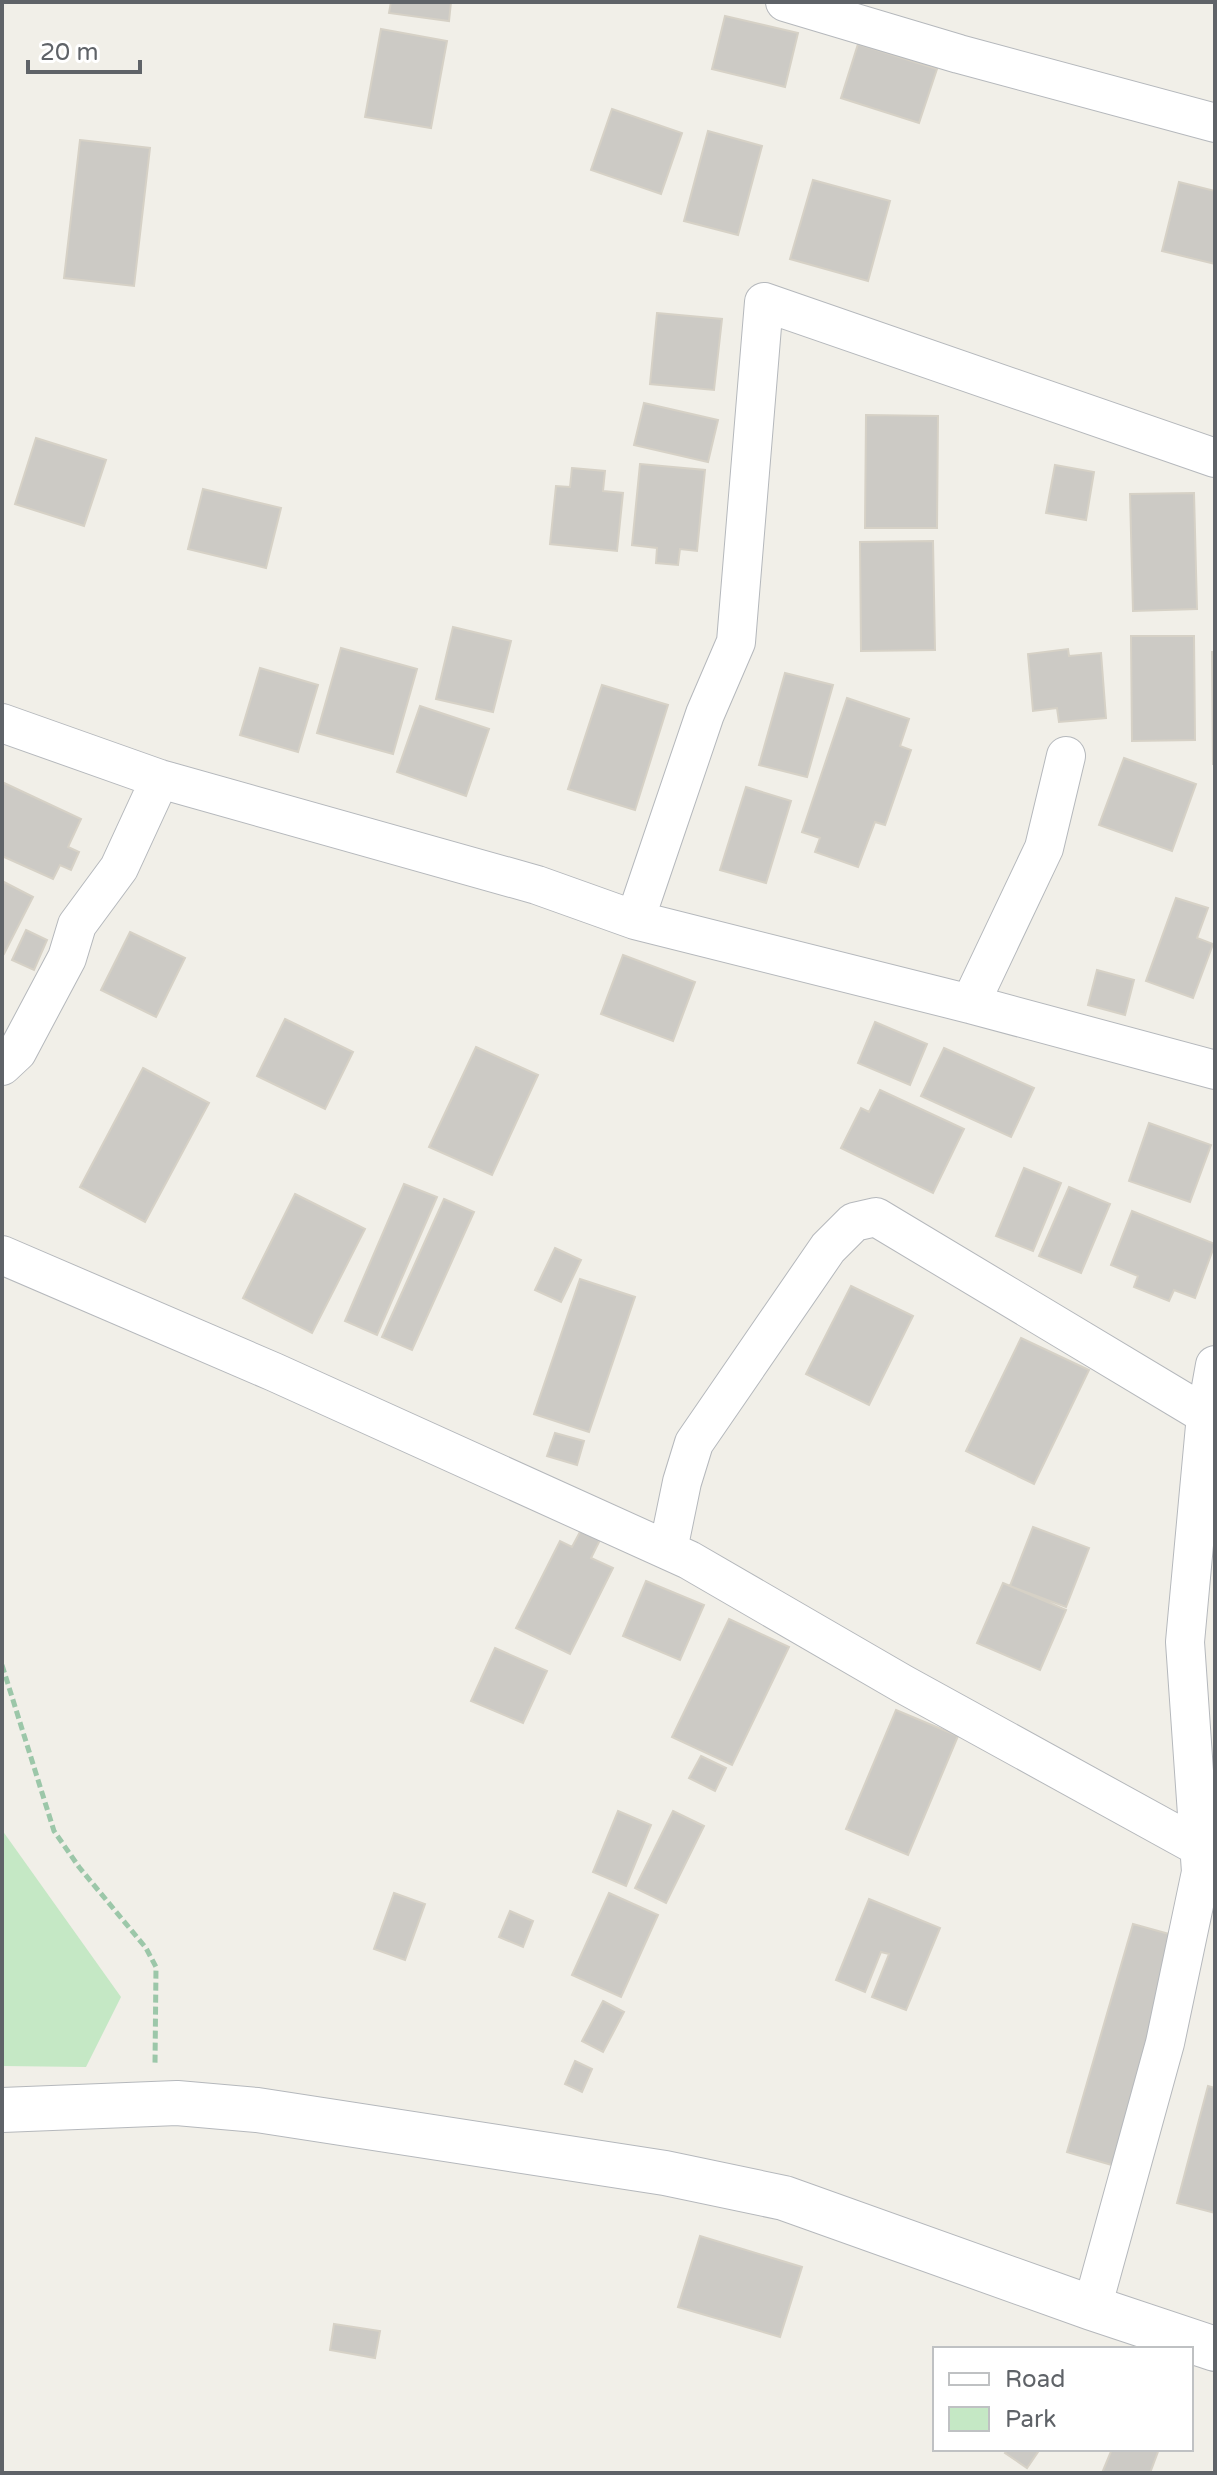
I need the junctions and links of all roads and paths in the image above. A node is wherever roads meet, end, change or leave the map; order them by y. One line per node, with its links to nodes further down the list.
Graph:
1 (785, 2): 2 (street)
2 (1215, 123)
3 (1215, 458): 7 (street)
4 (2, 723): 6 (street)
5 (1066, 756): 8 (street)
6 (160, 779): 7 (street); 9 (street)
7 (635, 920): 8 (street)
8 (970, 1004): 10 (street)
9 (2, 1066)
10 (1215, 1070)
11 (2, 1255): 14 (street)
12 (1215, 1365): 13 (street)
13 (1206, 1415): 14 (street); 16 (street)
14 (668, 1550): 16 (street)
15 (2, 1665): 17 (path)
16 (1201, 1848): 19 (street)
17 (155, 2103): 18 (street); 19 (street)
18 (2, 2110)
19 (1092, 2308): 20 (street)
20 (1215, 2349)

